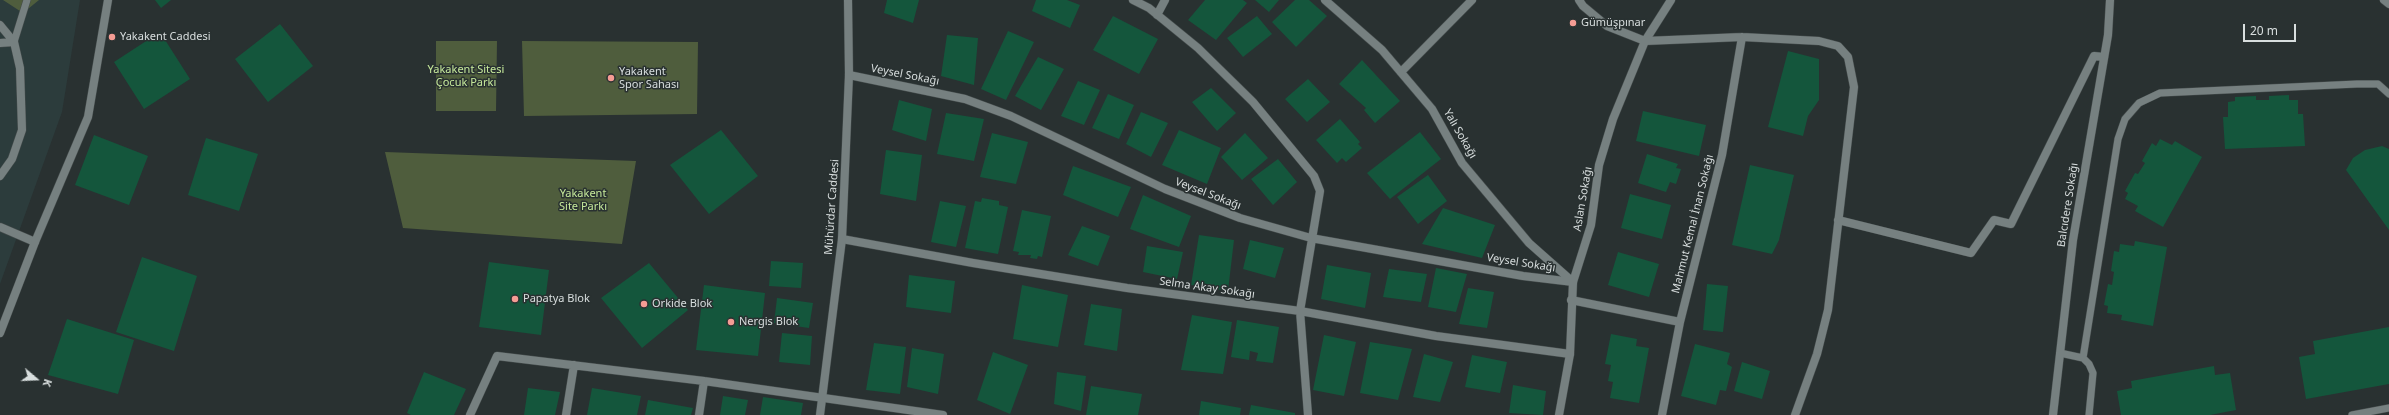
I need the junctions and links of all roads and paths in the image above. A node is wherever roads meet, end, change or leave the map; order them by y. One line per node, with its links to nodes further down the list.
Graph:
1 (27, 0): 17 (lane)
2 (108, 0): 28 (street)
3 (848, 0): 21 (street, Mühürdar Caddesi)
4 (1133, 0): 13 (street)
5 (1165, 0): 13 (street)
6 (1325, 0): 20 (street, Yalı Sokağı)
7 (1472, 0): 20 (street)
8 (1579, 0): 16 (street)
9 (1671, 0): 16 (street, Aslan Sokağı)
10 (2110, 0): 19 (street, Balcıdere Sokağı)
11 (2384, 0): 12 (street)
12 (2389, 4)
13 (1157, 14): 26 (street)
14 (0, 25): 17 (street)
15 (1742, 37): 16 (street); 24 (street); 32 (street, Mahmut Kemal İnan Sokağı)
16 (1645, 41): 29 (street, Aslan Sokağı)
17 (14, 42): 18 (street); 23 (street)
18 (0, 43)
19 (2104, 57): 24 (street); 34 (street, Balcıdere Sokağı)
20 (1401, 72): 29 (street, Yalı Sokağı)
21 (849, 76): 26 (street, Veysel Sokağı); 27 (street, Mühürdar Caddesi)
22 (2389, 94): 36 (lane)
23 (0, 176)
24 (1838, 220): 49 (street)
25 (0, 226): 28 (street)
26 (1311, 238): 29 (street, Veysel Sokağı); 31 (street)
27 (842, 239): 31 (street, Selma Akay Sokağı); 39 (street, Mühürdar Caddesi)
28 (35, 242): 33 (street)
29 (1573, 282): 30 (street, Aslan Sokağı)
30 (1571, 300): 32 (street); 35 (street, Aslan Sokağı)
31 (1300, 311): 35 (street, Selma Akay Sokağı); 46 (street)
32 (1680, 322): 48 (street, Mahmut Kemal İnan Sokağı)
33 (0, 333)
34 (2060, 353): 36 (lane); 50 (street, Balcıdere Sokağı)
35 (1570, 354): 47 (street, Aslan Sokağı)
36 (2083, 358): 51 (lane)
37 (574, 365): 38 (street); 41 (street); 42 (street)
38 (704, 380): 39 (street); 43 (street)
39 (822, 396): 44 (street, Mühürdar Caddesi); 45 (street)
40 (2389, 408): 52 (lane)
41 (470, 415)
42 (566, 415)
43 (699, 415)
44 (820, 415)
45 (943, 415)
46 (1308, 415)
47 (1559, 415)
48 (1662, 415)
49 (1795, 415)
50 (2053, 415)
51 (2089, 415)
52 (2352, 415)

